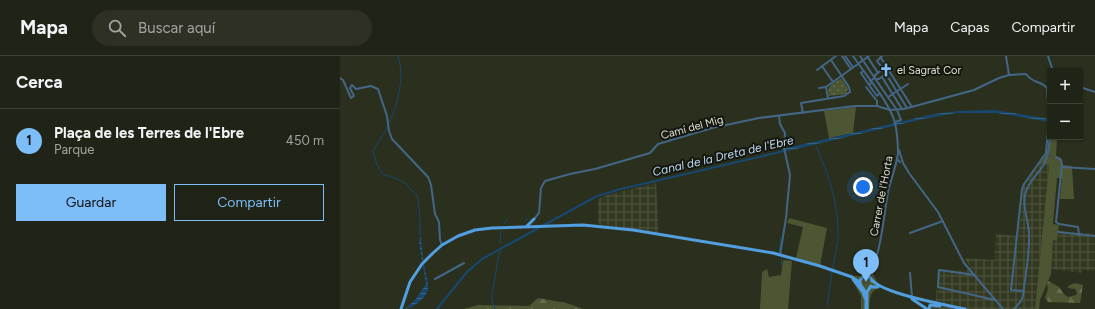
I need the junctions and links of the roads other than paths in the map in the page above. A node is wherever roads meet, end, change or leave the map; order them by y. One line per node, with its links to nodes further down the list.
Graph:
1 (836, 56): 10 (street)
2 (842, 56): 15 (street)
3 (845, 56): 15 (street)
4 (853, 56): 12 (street)
5 (860, 56): 11 (street)
6 (868, 56): 11 (street); 21 (street)
7 (1006, 56): 23 (street)
8 (1048, 56): 16 (street)
9 (882, 57): 14 (street); 17 (street)
10 (831, 60): 13 (street); 24 (street)
11 (863, 60): 12 (street); 27 (street)
12 (858, 64): 15 (street); 19 (street)
13 (822, 66): 18 (street); 28 (street)
14 (887, 66): 17 (street); 20 (street)
15 (852, 68): 24 (street)
16 (1052, 68)
17 (883, 69): 21 (street)
18 (816, 70)
19 (863, 71): 29 (street); 31 (street)
20 (890, 71): 22 (street); 35 (street)
21 (878, 73): 27 (street)
22 (886, 74): 25 (street); 37 (street)
23 (1009, 75): 43 (street); 45 (street, Camí del Mig)
24 (842, 76): 28 (street); 42 (street)
25 (882, 77): 27 (street); 40 (street)
26 (340, 78): 69 (street)
27 (875, 78): 29 (street); 41 (street)
28 (833, 82): 32 (street)
29 (871, 82): 31 (street); 39 (street)
30 (908, 84): 35 (street)
31 (869, 85): 39 (street)
32 (826, 87): 33 (street); 42 (street)
33 (819, 88)
34 (866, 88): 44 (street)
35 (901, 88): 37 (street); 45 (street)
36 (1083, 88): 38 (street)
37 (897, 91): 40 (street); 46 (street)
38 (1095, 92)
39 (879, 94): 48 (street)
40 (893, 94): 41 (street); 47 (street)
41 (888, 97): 49 (street)
42 (828, 98): 50 (street)
43 (1048, 104)
44 (877, 106): 48 (street, Camí del Mig); 50 (street, Camí del Mig)
45 (912, 107): 46 (street, Camí del Mig)
46 (906, 108): 47 (street, Camí del Mig)
47 (902, 109): 49 (street, Camí del Mig)
48 (890, 110): 49 (street, Camí del Mig); 52 (street)
49 (897, 110): 52 (street)
50 (802, 113): 51 (street, Camí del Mig)
51 (779, 116): 62 (street, Camí del Mig); 70 (street)
52 (895, 124): 55 (street, Carrer de l'Horta)
53 (1047, 140): 84 (street)
54 (1050, 140): 84 (street)
55 (898, 146): 57 (street, Carrer de l'Horta); 58 (street)
56 (1056, 157): 60 (street)
57 (897, 159): 58 (street); 59 (street, Carrer de l'Horta)
58 (901, 161): 59 (street); 63 (street)
59 (896, 164): 72 (street, Carrer de l'Horta)
60 (1062, 167): 61 (street); 67 (street)
61 (1095, 169)
62 (534, 219): 64 (main road)
63 (943, 221): 66 (street); 76 (street)
64 (531, 225): 69 (main road); 70 (main road)
65 (1058, 232): 67 (street)
66 (910, 233)
67 (1079, 235): 68 (street)
68 (1095, 236)
69 (442, 245): 89 (main road)
70 (780, 255): 74 (main road)
71 (464, 263): 77 (street)
72 (871, 270): 75 (street); 79 (street)
73 (910, 273): 86 (street)
74 (842, 274): 78 (main road); 90 (main road)
75 (863, 276): 78 (main road); 79 (main road); 80 (main road)
76 (976, 276): 87 (street); 87 (street)
77 (435, 278)
78 (852, 278): 80 (main road)
79 (872, 279): 82 (main road); 86 (main road)
80 (860, 283): 81 (main road)
81 (863, 287): 82 (main road); 90 (main road)
82 (870, 287): 83 (main road); 85 (main road)
83 (882, 288): 85 (main road); 86 (main road)
84 (1024, 291): 95 (street)
85 (868, 297): 90 (main road)
86 (912, 298): 88 (main road); 91 (main road); 93 (main road)
87 (995, 300): 94 (street)
88 (940, 306): 91 (main road); 92 (main road)
89 (401, 309)
90 (866, 309)
91 (928, 309)
92 (957, 309)
93 (966, 309)
94 (1003, 309)
95 (1014, 309)

